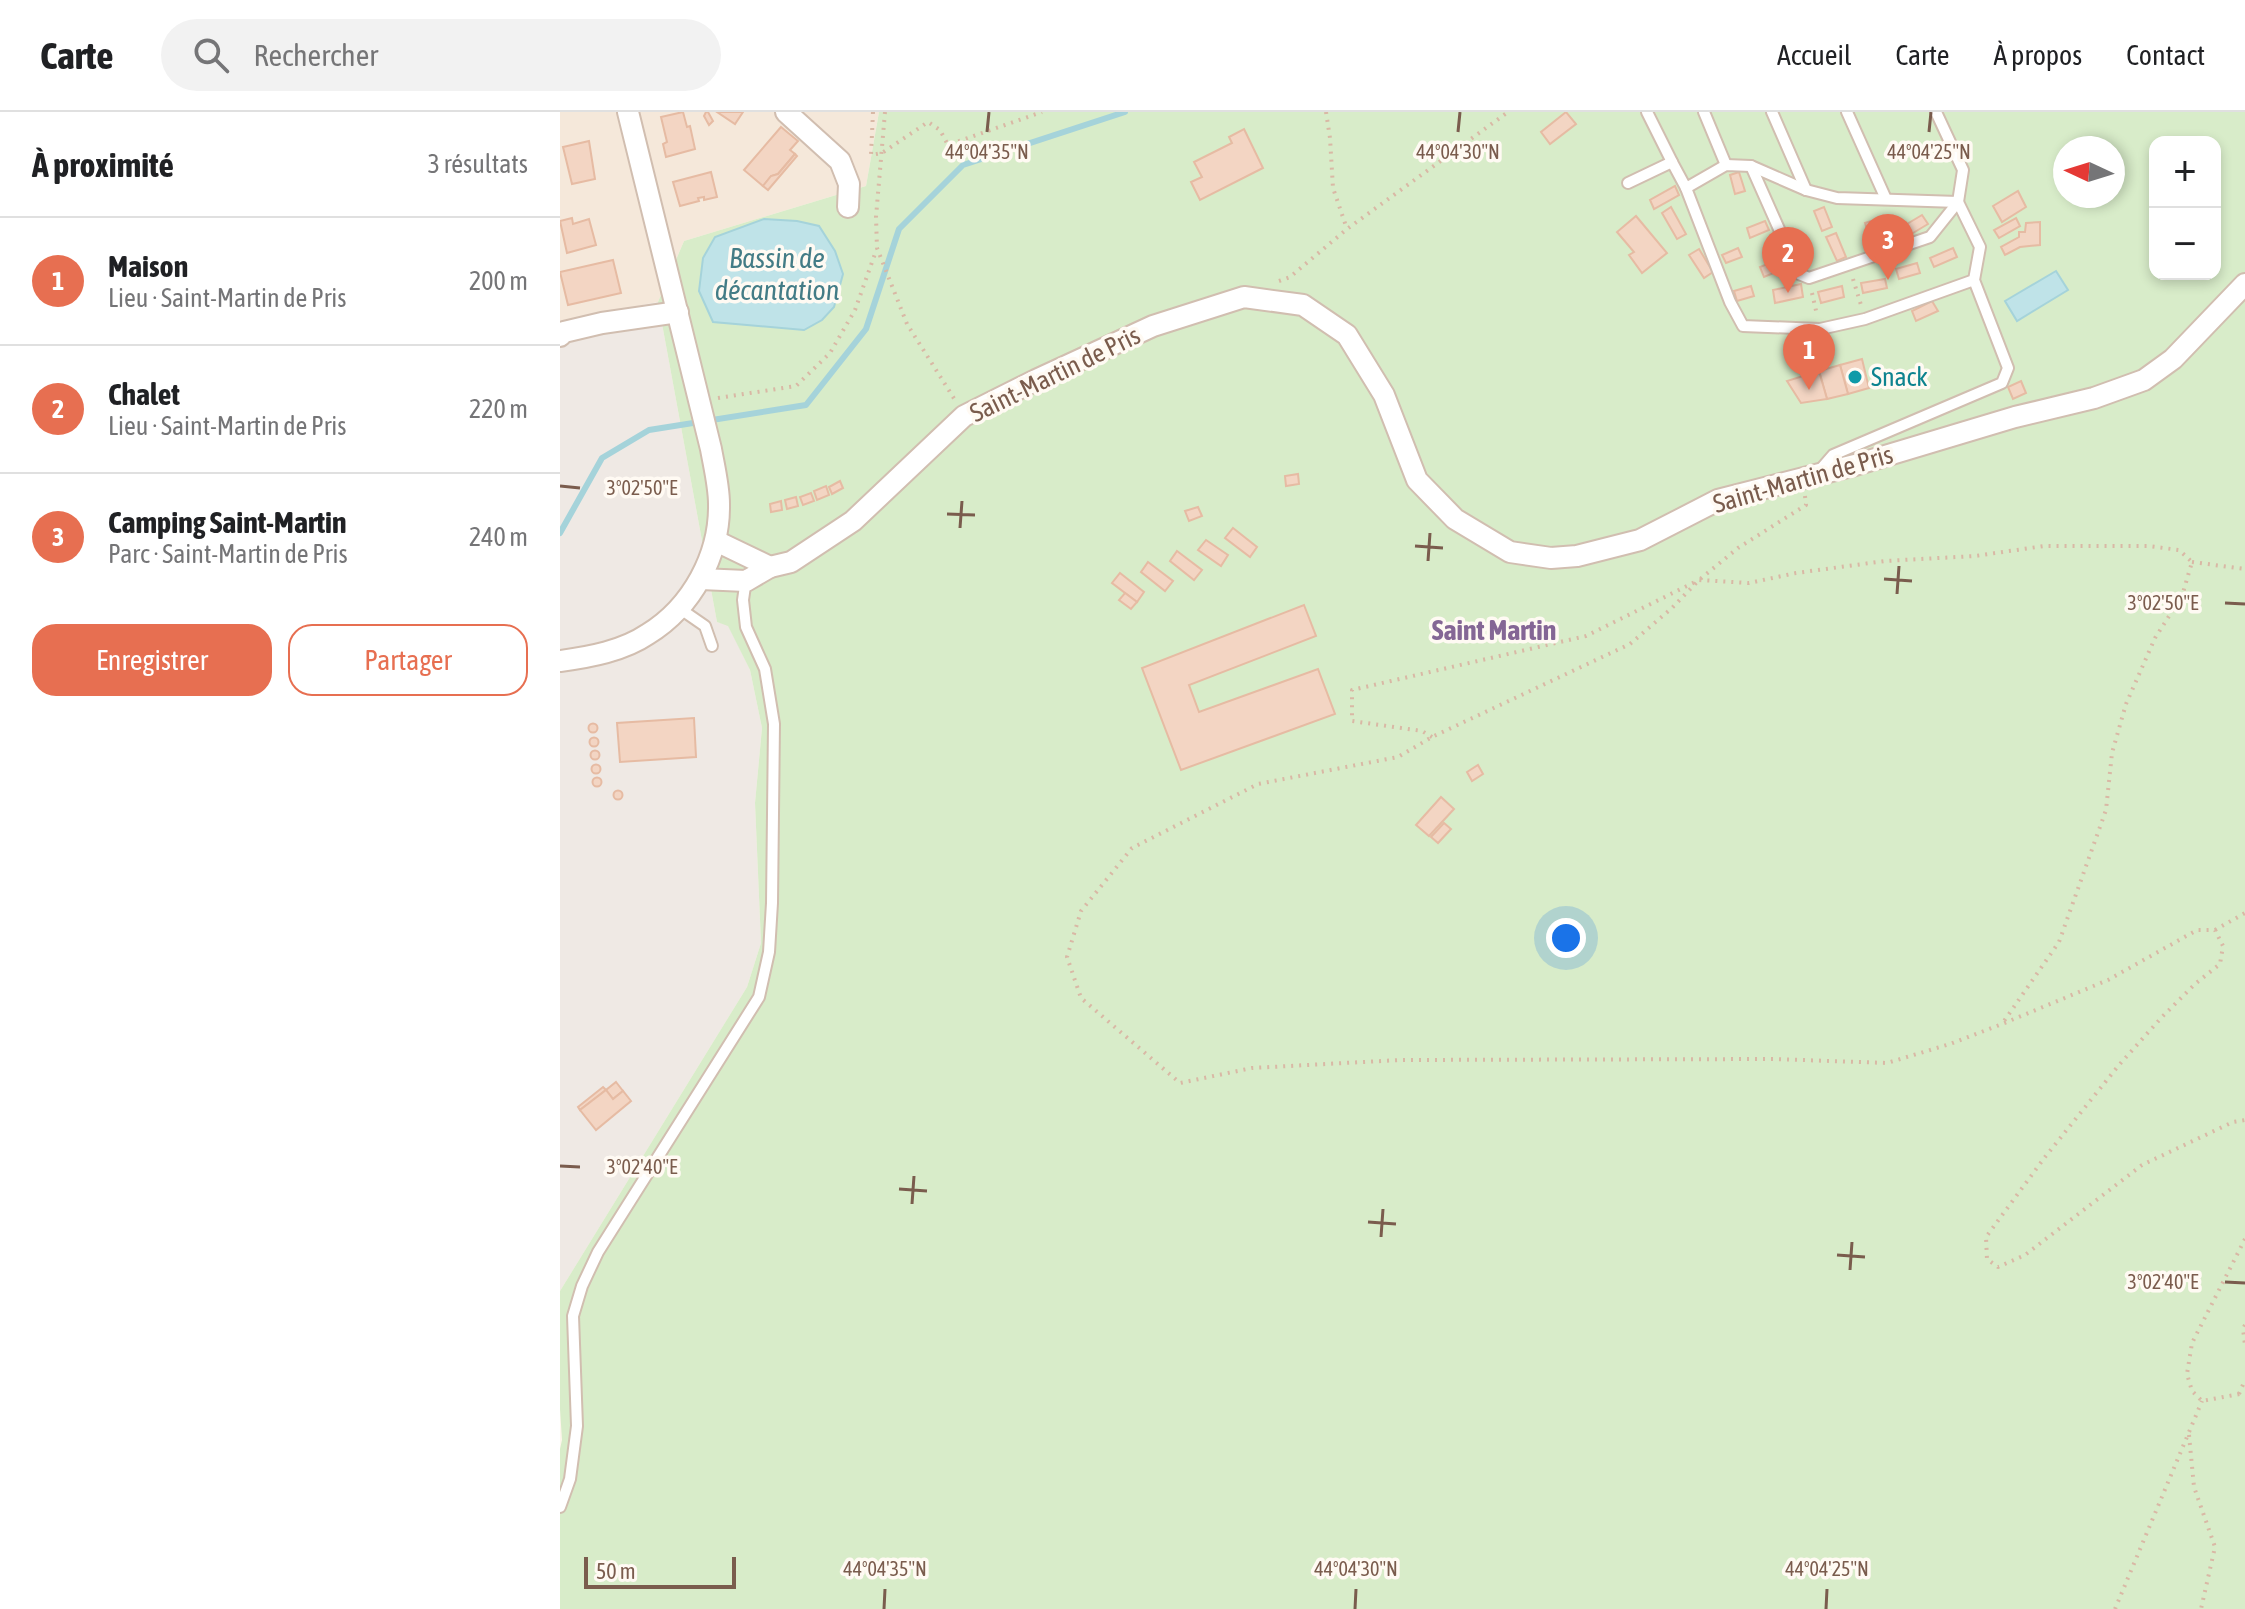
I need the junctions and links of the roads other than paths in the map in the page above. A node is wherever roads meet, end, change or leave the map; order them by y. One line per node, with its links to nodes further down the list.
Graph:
1 (628, 112): 19 (street)
2 (786, 112): 16 (street)
3 (1647, 112): 8 (lane)
4 (1704, 112): 9 (lane)
5 (1772, 112): 13 (lane)
6 (1847, 112): 14 (lane)
7 (1936, 112): 15 (lane)
8 (1672, 162): 11 (lane); 12 (lane)
9 (1726, 165): 10 (lane); 12 (lane)
10 (1751, 166): 13 (lane); 15 (lane)
11 (1628, 183)
12 (1686, 188): 17 (lane)
13 (1806, 190): 14 (lane)
14 (1886, 199): 15 (lane)
15 (1958, 202): 17 (lane)
16 (848, 207)
17 (1974, 280): 21 (lane)
18 (2245, 284): 21 (street, Saint-Martin de Pris)
19 (678, 312): 20 (street); 22 (street)
20 (560, 336)
21 (1810, 476): 24 (street, Saint-Martin de Pris)
22 (716, 541): 23 (street); 25 (street)
23 (750, 558): 24 (street); 26 (lane)
24 (770, 567): 26 (street, Saint-Martin de Pris)
25 (701, 579): 26 (street); 27 (street)
26 (746, 581): 30 (lane)
27 (679, 608): 28 (lane); 29 (street)
28 (712, 646)
29 (560, 661)
30 (560, 1507)

